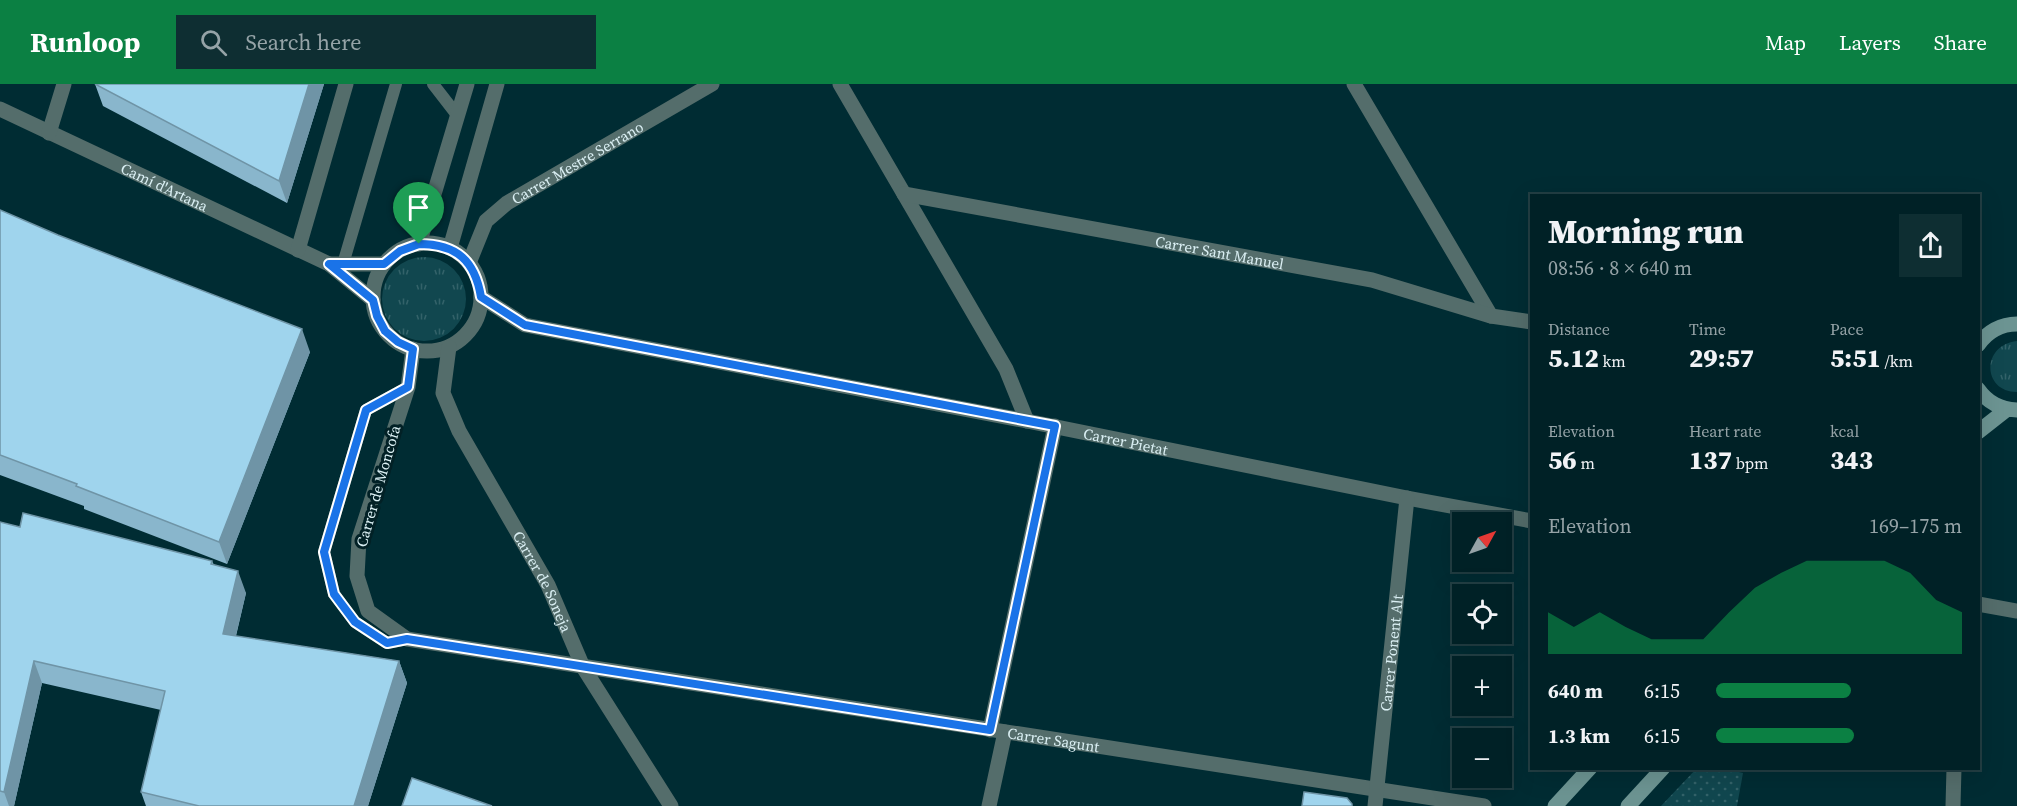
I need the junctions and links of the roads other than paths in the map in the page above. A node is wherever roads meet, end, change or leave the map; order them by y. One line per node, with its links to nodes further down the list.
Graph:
1 (64, 84): 12 (street)
2 (346, 84): 16 (street)
3 (396, 84): 18 (lane)
4 (433, 84): 11 (lane)
5 (467, 84): 11 (street)
6 (497, 84): 15 (street)
7 (712, 84): 17 (street, Carrer Mestre Serrano)
8 (840, 84): 13 (street)
9 (1354, 84): 23 (street)
10 (0, 109): 12 (street, Camí d'Artana)
11 (458, 115): 14 (street)
12 (49, 133): 16 (street, Camí d'Artana)
13 (904, 194): 23 (street, Carrer Sant Manuel); 33 (street)
14 (419, 244): 15 (street); 19 (street)
15 (450, 248): 17 (street)
16 (298, 250): 18 (street, Camí d'Artana)
17 (469, 263): 20 (street)
18 (336, 264): 19 (street, Camí d'Artana); 21 (street, Camí d'Artana)
19 (384, 264): 21 (street)
20 (481, 297): 28 (street); 33 (street, Carrer Pietat)
21 (373, 300): 29 (street)
22 (2017, 312): 26 (main road)
23 (1491, 316): 24 (street, Carrer Sant Manuel)
24 (1530, 322)
25 (2017, 324): 26 (main road)
26 (2000, 327): 27 (main road)
27 (1980, 343)
28 (449, 347): 29 (street); 41 (street, Carrer de Soneja)
29 (413, 349): 30 (street, Carrer de Moncofa)
30 (408, 387): 40 (street, Carrer de Moncofa); 40 (lane)
31 (1980, 391): 32 (main road)
32 (2011, 410): 35 (main road)
33 (1027, 421): 34 (street, Carrer Pietat)
34 (1055, 426): 36 (street, Carrer Pietat); 42 (street)
35 (1980, 431)
36 (1407, 498): 37 (street, Carrer Pietat); 46 (street, Carrer Ponent Alt)
37 (1530, 521)
38 (1980, 604): 39 (street)
39 (2017, 612)
40 (407, 639): 41 (street, Carrer Sagunt)
41 (583, 666): 42 (street, Carrer Sagunt); 47 (street, Carrer de Soneja)
42 (997, 731): 46 (street, Carrer Sagunt); 48 (street)
43 (1588, 770): 51 (main road)
44 (1662, 770): 52 (main road)
45 (1954, 770): 53 (street)
46 (1376, 789): 49 (street, Carrer Ponent Alt); 50 (street, Carrer Sagunt)
47 (671, 806)
48 (989, 806)
49 (1375, 806)
50 (1484, 806)
51 (1555, 806)
52 (1628, 806)
53 (1953, 806)

